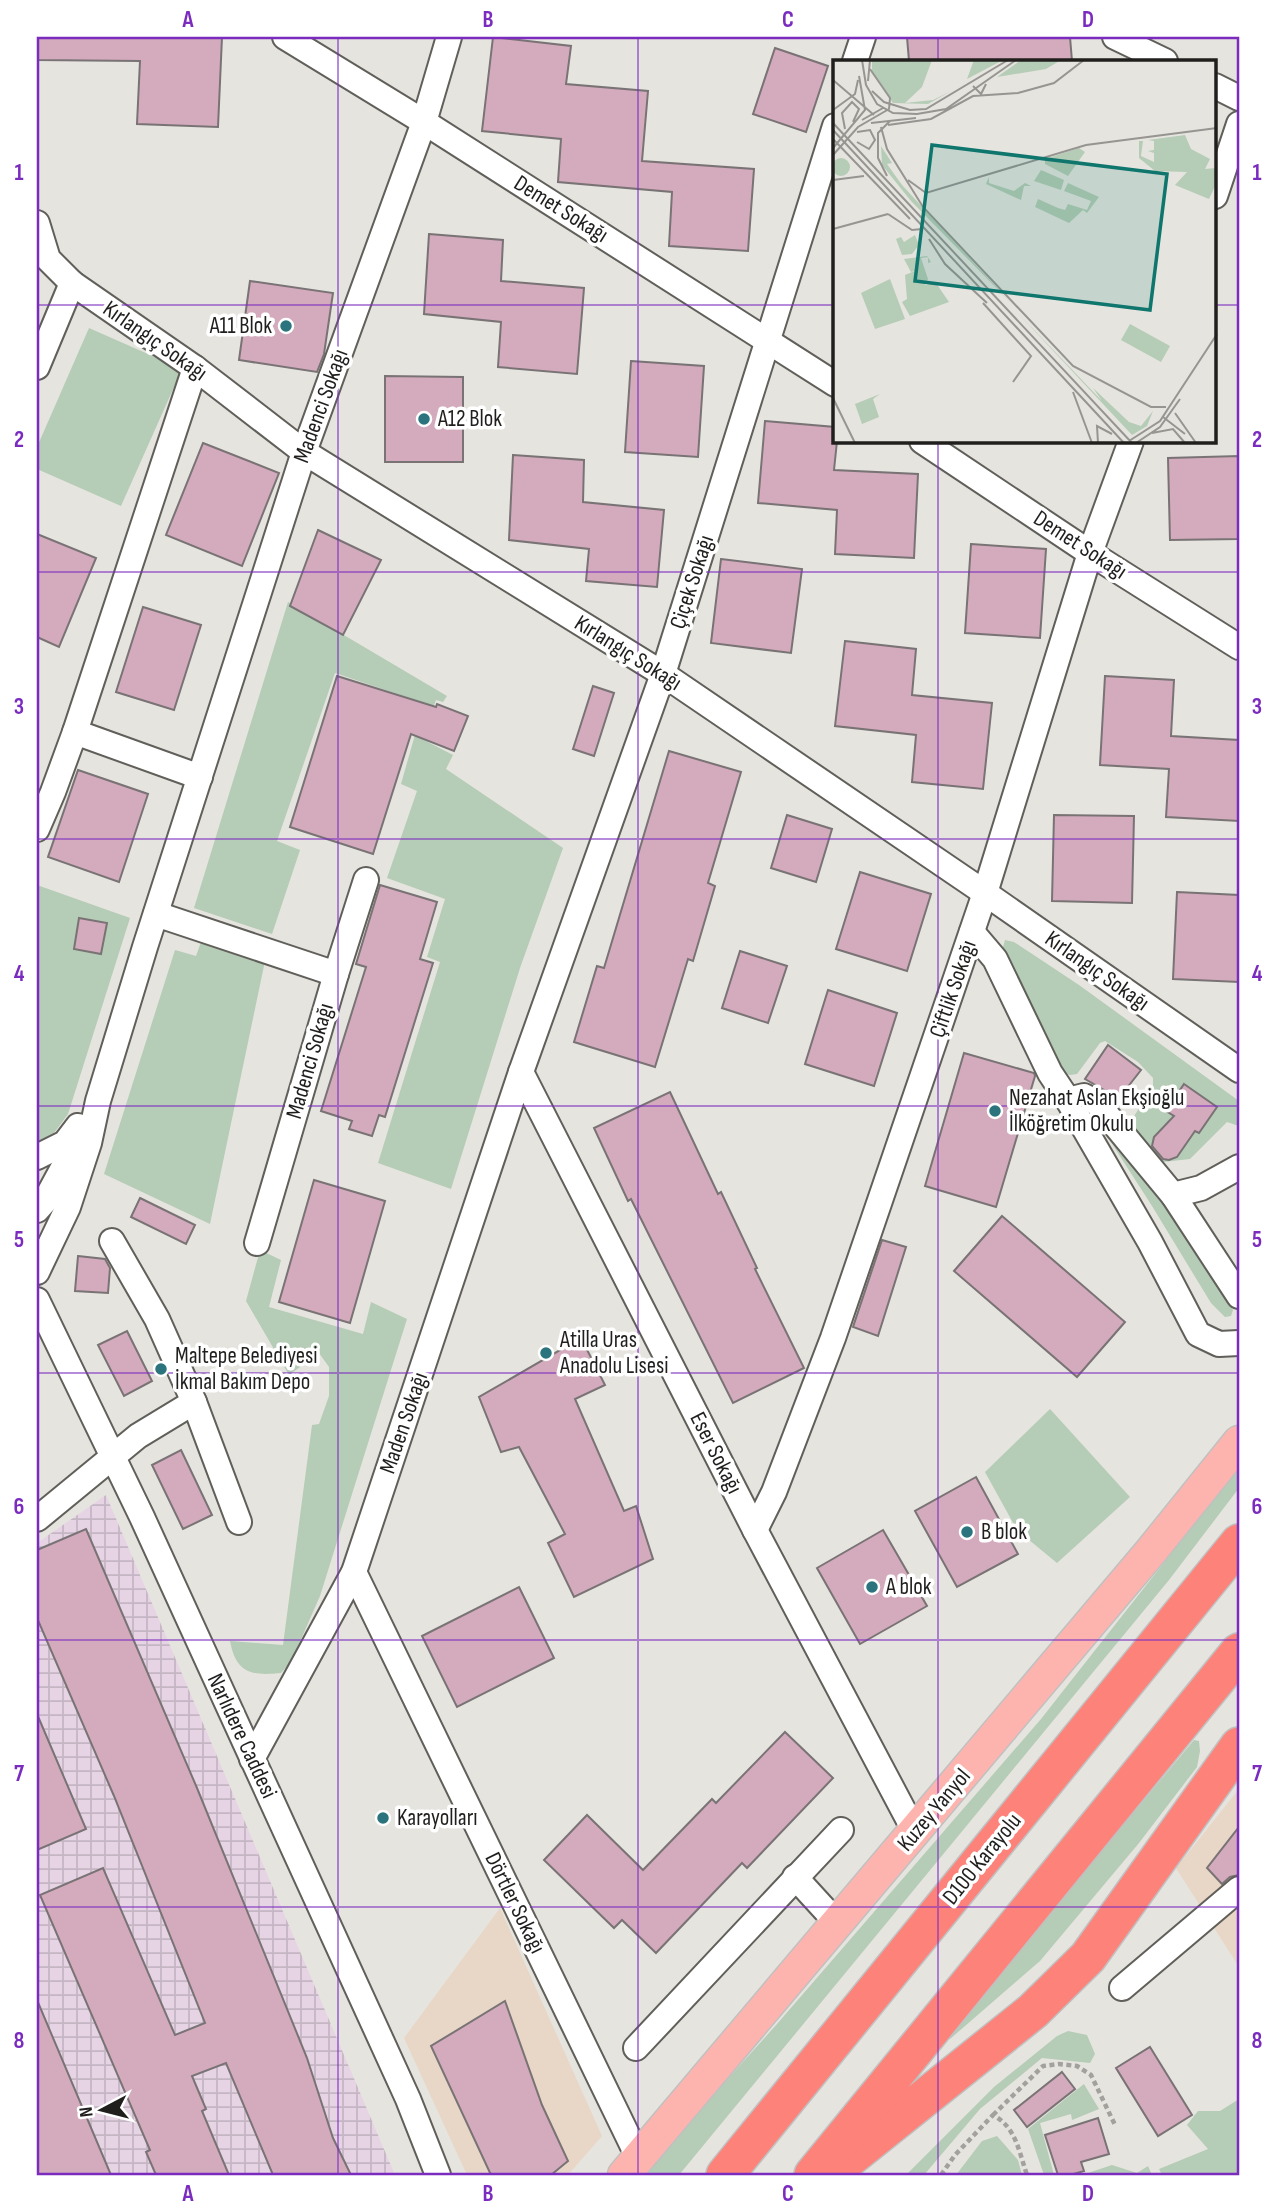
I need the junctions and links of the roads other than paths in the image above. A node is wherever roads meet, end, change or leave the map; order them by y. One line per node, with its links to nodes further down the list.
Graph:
1 (285, 37): 9 (street, Demet Sokağı)
2 (449, 37): 9 (street, Madenci Sokağı)
3 (863, 37): 5 (street)
4 (1115, 37): 6 (street)
5 (855, 60)
6 (1163, 60)
7 (1216, 86): 8 (street)
8 (1239, 98)
9 (424, 122): 15 (street, Demet Sokağı); 21 (street, Madenci Sokağı)
10 (1239, 124): 12 (street)
11 (833, 133): 15 (street, Çiçek Sokağı)
12 (1216, 193)
13 (37, 223): 14 (street, Kırlangıç Sokağı)
14 (72, 283): 16 (street); 17 (street, Kırlangıç Sokağı)
15 (769, 341): 18 (street, Demet Sokağı); 24 (street, Çiçek Sokağı)
16 (37, 367)
17 (195, 368): 21 (street, Kırlangıç Sokağı); 25 (street)
18 (833, 383)
19 (925, 443): 22 (street, Demet Sokağı)
20 (1129, 443): 22 (street, Çiftlik Sokağı)
21 (304, 452): 24 (street, Kırlangıç Sokağı); 26 (street, Madenci Sokağı)
22 (1090, 553): 23 (street, Demet Sokağı); 29 (street, Çiftlik Sokağı)
23 (1239, 647)
24 (663, 674): 29 (street, Kırlangıç Sokağı); 34 (street, Çiçek Sokağı)
25 (75, 732): 26 (street); 27 (street)
26 (200, 777): 30 (street, Madenci Sokağı)
27 (37, 830)
28 (366, 880): 32 (street, Madenci Sokağı)
29 (985, 893): 31 (street, Çiftlik Sokağı); 33 (street, Kırlangıç Sokağı)
30 (156, 914): 32 (street); 36 (street, Madenci Sokağı)
31 (972, 932): 35 (street); 52 (street, Çiftlik Sokağı)
32 (336, 974): 42 (street, Madenci Sokağı)
33 (1239, 1070)
34 (521, 1072): 52 (street, Eser Sokağı); 54 (street, Maden Sokağı)
35 (1068, 1100): 39 (street); 46 (street)
36 (98, 1101): 37 (street); 40 (street); 43 (street)
37 (37, 1157)
38 (1239, 1167): 39 (street)
39 (1173, 1195): 44 (street)
40 (37, 1210)
41 (112, 1241): 47 (street)
42 (257, 1243)
43 (37, 1272)
44 (1239, 1296)
45 (37, 1300): 49 (street, Narlıdere Caddesi)
46 (1239, 1343)
47 (194, 1402): 49 (street); 51 (street)
48 (1239, 1442): 59 (main road, Kuzey Yanyol)
49 (114, 1458): 50 (street); 57 (street, Narlıdere Caddesi)
50 (37, 1519)
51 (239, 1522)
52 (755, 1530): 59 (street, Eser Sokağı)
53 (1239, 1543): 67 (highway, D100 Karayolu)
54 (354, 1572): 57 (street, Maden Sokağı); 65 (street, Dörtler Sokağı)
55 (1239, 1652): 68 (highway)
56 (1239, 1746): 69 (highway)
57 (252, 1759): 66 (street, Narlıdere Caddesi)
58 (841, 1830): 60 (street)
59 (915, 1832): 62 (main road, Kuzey Yanyol)
60 (795, 1877): 62 (street); 64 (street)
61 (1239, 1889): 63 (street)
62 (838, 1924): 65 (main road, Kuzey Yanyol)
63 (1122, 1988)
64 (636, 2048)
65 (631, 2167)
66 (438, 2175)
67 (725, 2175)
68 (813, 2175)
69 (827, 2175)

